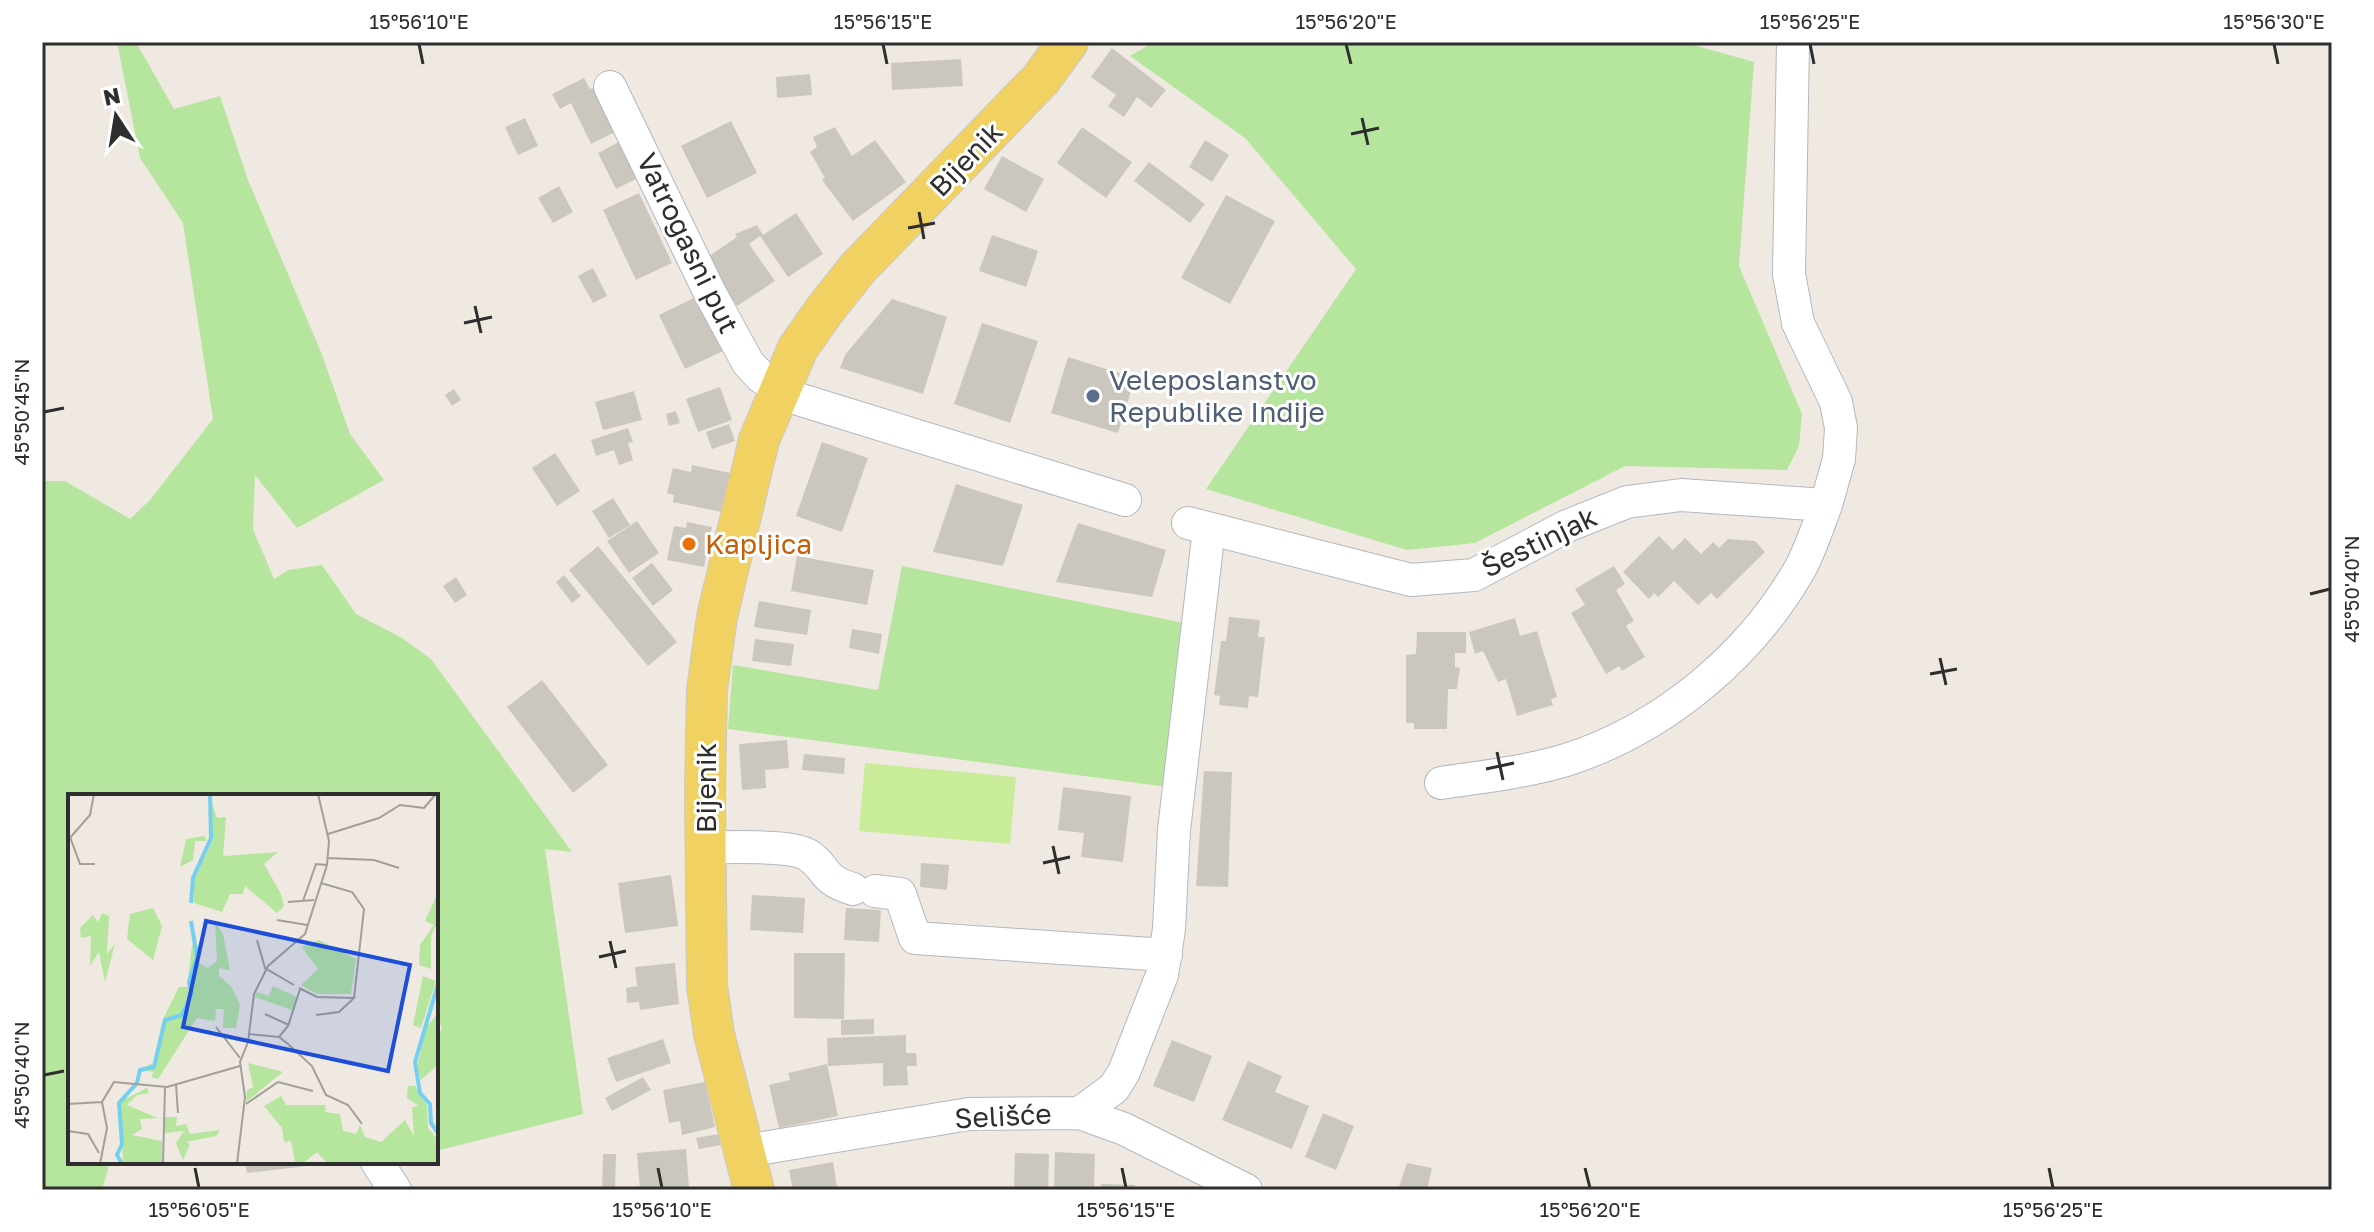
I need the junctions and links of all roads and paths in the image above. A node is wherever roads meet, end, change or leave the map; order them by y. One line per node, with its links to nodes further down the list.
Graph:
1 (1068, 42): 4 (main road, Bijenik)
2 (1793, 42): 6 (street)
3 (610, 87): 4 (street, Vatrogasni put)
4 (778, 389): 5 (street); 8 (main road, Bijenik)
5 (1125, 500)
6 (1826, 505): 7 (street); 9 (street, Šestinjak)
7 (1441, 783)
8 (705, 847): 9 (street); 11 (main road, Bijenik)
9 (1166, 955): 10 (street, Šestinjak)
10 (1080, 1113): 11 (street, Selišće); 15 (street, Selišće)
11 (745, 1151): 14 (main road, Bijenik)
12 (378, 1164): 13 (street)
13 (395, 1190)
14 (754, 1190)
15 (1246, 1190)

